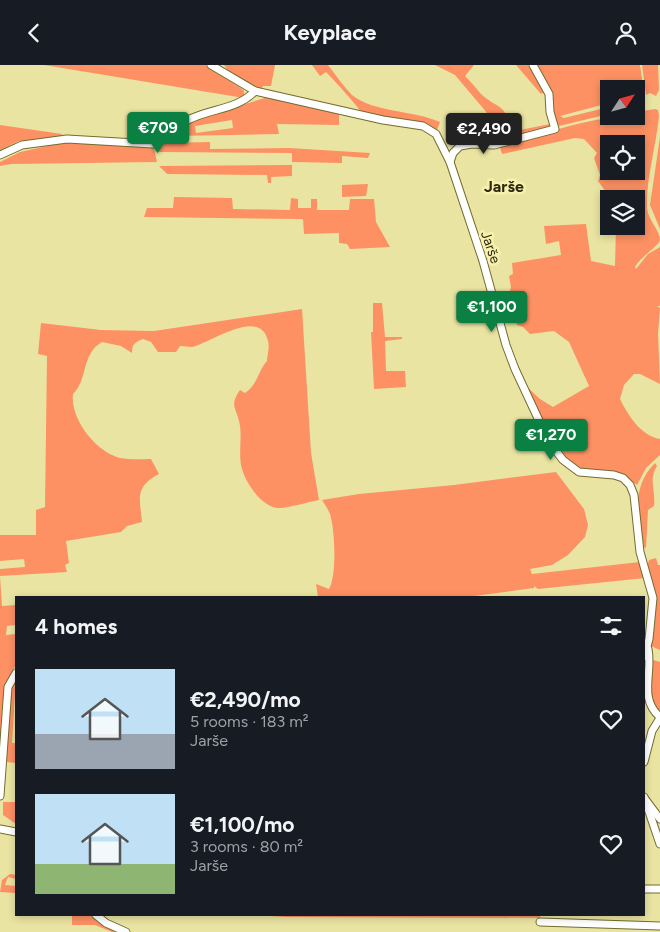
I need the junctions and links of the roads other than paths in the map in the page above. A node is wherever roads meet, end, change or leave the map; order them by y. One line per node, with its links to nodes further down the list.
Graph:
1 (212, 65): 3 (street, Jarše)
2 (533, 65): 5 (street)
3 (255, 91): 4 (street); 5 (street, Jarše)
4 (0, 155)
5 (450, 162): 6 (street, Jarše)
6 (653, 614): 7 (street); 8 (street, Jarše)
7 (645, 615)
8 (648, 647): 9 (street); 11 (street)
9 (645, 654)
10 (15, 675): 13 (street)
11 (660, 717): 12 (street)
12 (645, 758)
13 (0, 796)
14 (645, 798): 17 (street)
15 (645, 804): 16 (street)
16 (647, 819): 20 (street)
17 (660, 819)
18 (0, 829): 19 (street)
19 (15, 832)
20 (660, 844)
21 (645, 889): 22 (street)
22 (660, 889)
23 (97, 916): 26 (street)
24 (540, 922): 25 (street)
25 (660, 926)
26 (126, 932)

